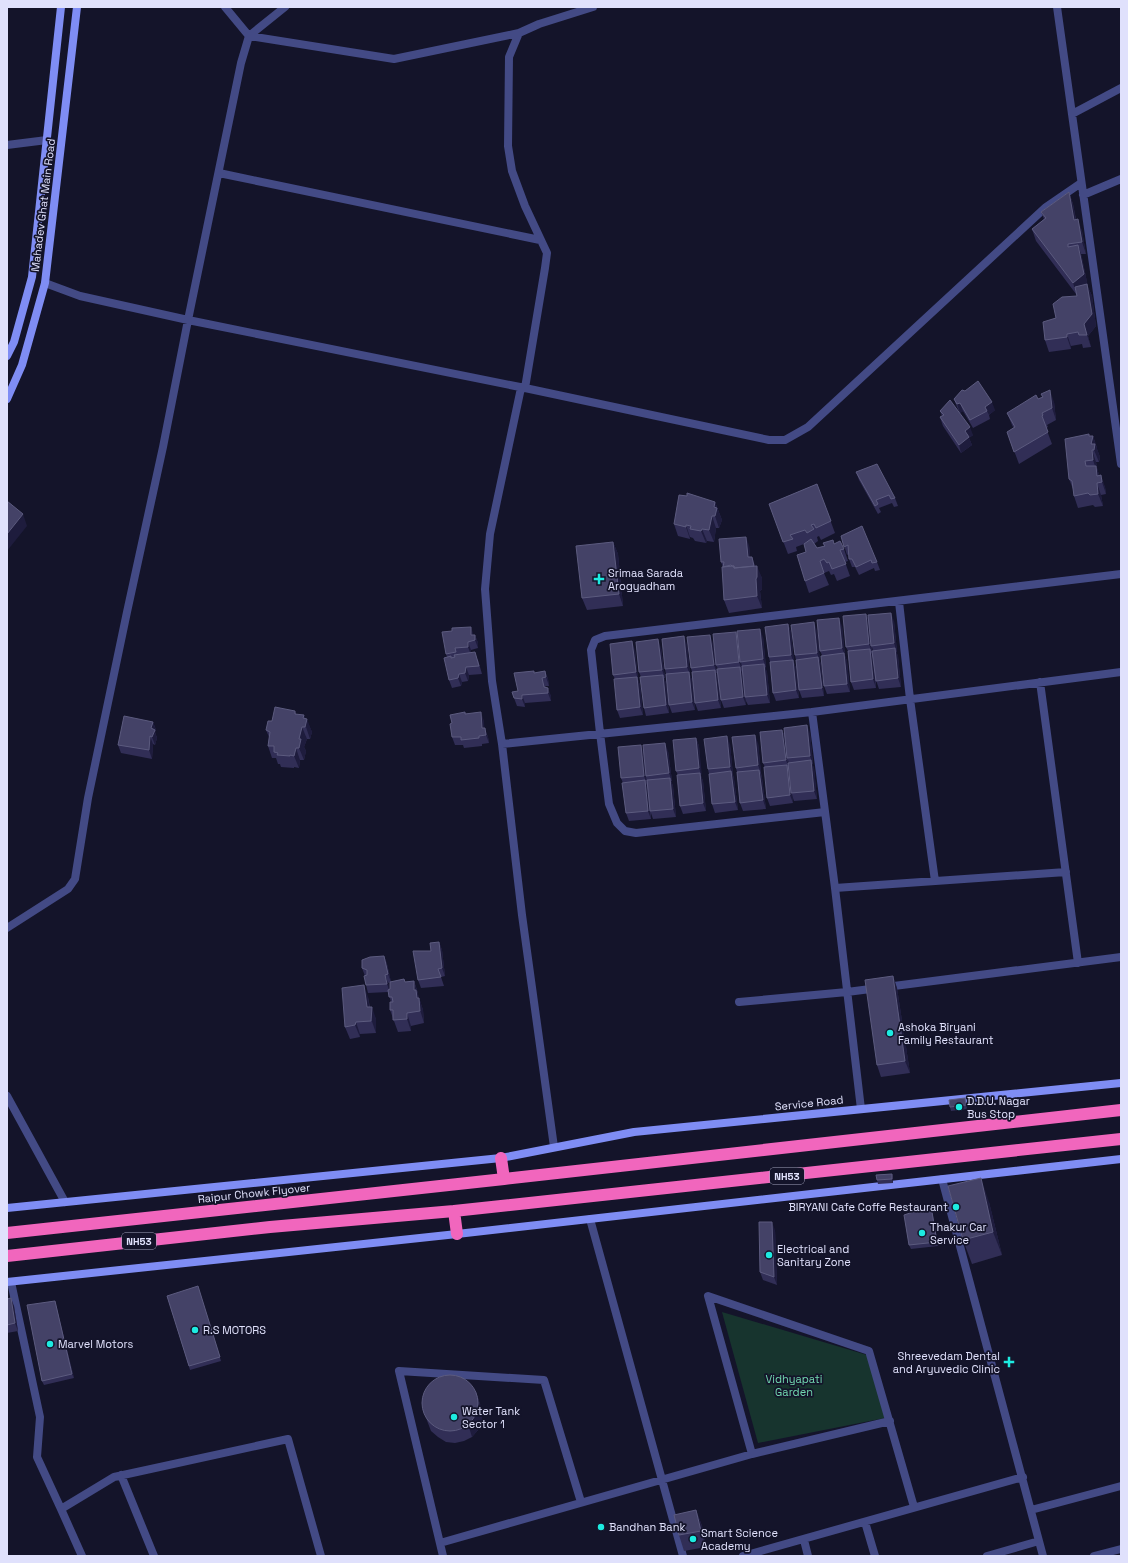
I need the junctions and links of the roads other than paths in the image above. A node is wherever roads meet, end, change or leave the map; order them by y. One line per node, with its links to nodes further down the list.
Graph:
1 (62, 7): 11 (street)
2 (77, 7): 18 (street, Mahadev Ghat Main Road)
3 (225, 7): 8 (street)
4 (284, 7): 8 (street)
5 (593, 7): 7 (street)
6 (1057, 7): 10 (street)
7 (519, 33): 8 (street); 17 (street)
8 (249, 36): 13 (street)
9 (1121, 88): 10 (street)
10 (1072, 114): 15 (street)
11 (47, 140): 12 (street); 20 (street)
12 (7, 145)
13 (219, 173): 17 (street); 19 (street)
14 (1121, 179): 16 (street)
15 (1081, 183): 16 (street); 21 (street)
16 (1083, 195): 23 (street)
17 (540, 240): 21 (street)
18 (45, 283): 19 (street); 22 (street, Mahadev Ghat Main Road)
19 (188, 320): 21 (street); 36 (street)
20 (7, 356)
21 (523, 388): 31 (street)
22 (7, 399)
23 (1121, 464)
24 (1121, 574): 25 (street)
25 (899, 602): 28 (street); 30 (street)
26 (1121, 672): 27 (street)
27 (1040, 682): 28 (street); 33 (street)
28 (910, 699): 29 (street); 34 (street)
29 (812, 712): 30 (street); 32 (street)
30 (600, 733): 31 (street); 32 (street)
31 (502, 744): 46 (street)
32 (825, 812): 35 (street)
33 (1066, 872): 34 (street); 38 (street)
34 (935, 881): 35 (street)
35 (835, 888): 39 (street)
36 (7, 928)
37 (1121, 957): 38 (street)
38 (1078, 963): 39 (street)
39 (847, 992): 40 (street); 43 (street)
40 (739, 1002)
41 (1121, 1083): 43 (street, Service Road)
42 (7, 1096): 51 (street)
43 (862, 1109): 46 (street, Service Road)
44 (1121, 1110): 50 (highway, NH53)
45 (1121, 1139): 53 (highway, NH53)
46 (554, 1148): 47 (street, Service Road)
47 (501, 1158): 50 (highway); 51 (street, Service Road)
48 (1121, 1159): 49 (street)
49 (942, 1179): 54 (street); 62 (street)
50 (504, 1180): 55 (highway, Raipur Chowk Flyover / NH53)
51 (65, 1202): 52 (street, Service Road)
52 (7, 1208)
53 (454, 1211): 56 (highway); 57 (highway, NH53)
54 (590, 1219): 56 (street); 63 (street)
55 (7, 1233)
56 (457, 1234): 58 (street)
57 (7, 1256)
58 (9, 1282): 67 (street)
59 (890, 1421): 60 (street); 60 (street); 66 (street)
60 (752, 1454): 63 (street)
61 (122, 1475): 67 (street); 75 (street); 76 (street)
62 (1023, 1476): 66 (street); 68 (street)
63 (661, 1480): 65 (street); 78 (street)
64 (1121, 1486): 68 (street)
65 (581, 1502): 72 (street); 72 (street)
66 (914, 1507): 69 (street)
67 (61, 1509): 74 (street)
68 (1031, 1510): 71 (street)
69 (865, 1522): 70 (street); 81 (street)
70 (804, 1540): 79 (street); 80 (street)
71 (1039, 1541): 82 (street); 83 (street)
72 (440, 1543): 77 (street)
73 (1121, 1549): 84 (street)
74 (82, 1556)
75 (154, 1556)
76 (321, 1556)
77 (443, 1556)
78 (683, 1556)
79 (743, 1556)
80 (808, 1556)
81 (875, 1556)
82 (987, 1556)
83 (1043, 1556)
84 (1094, 1556)

